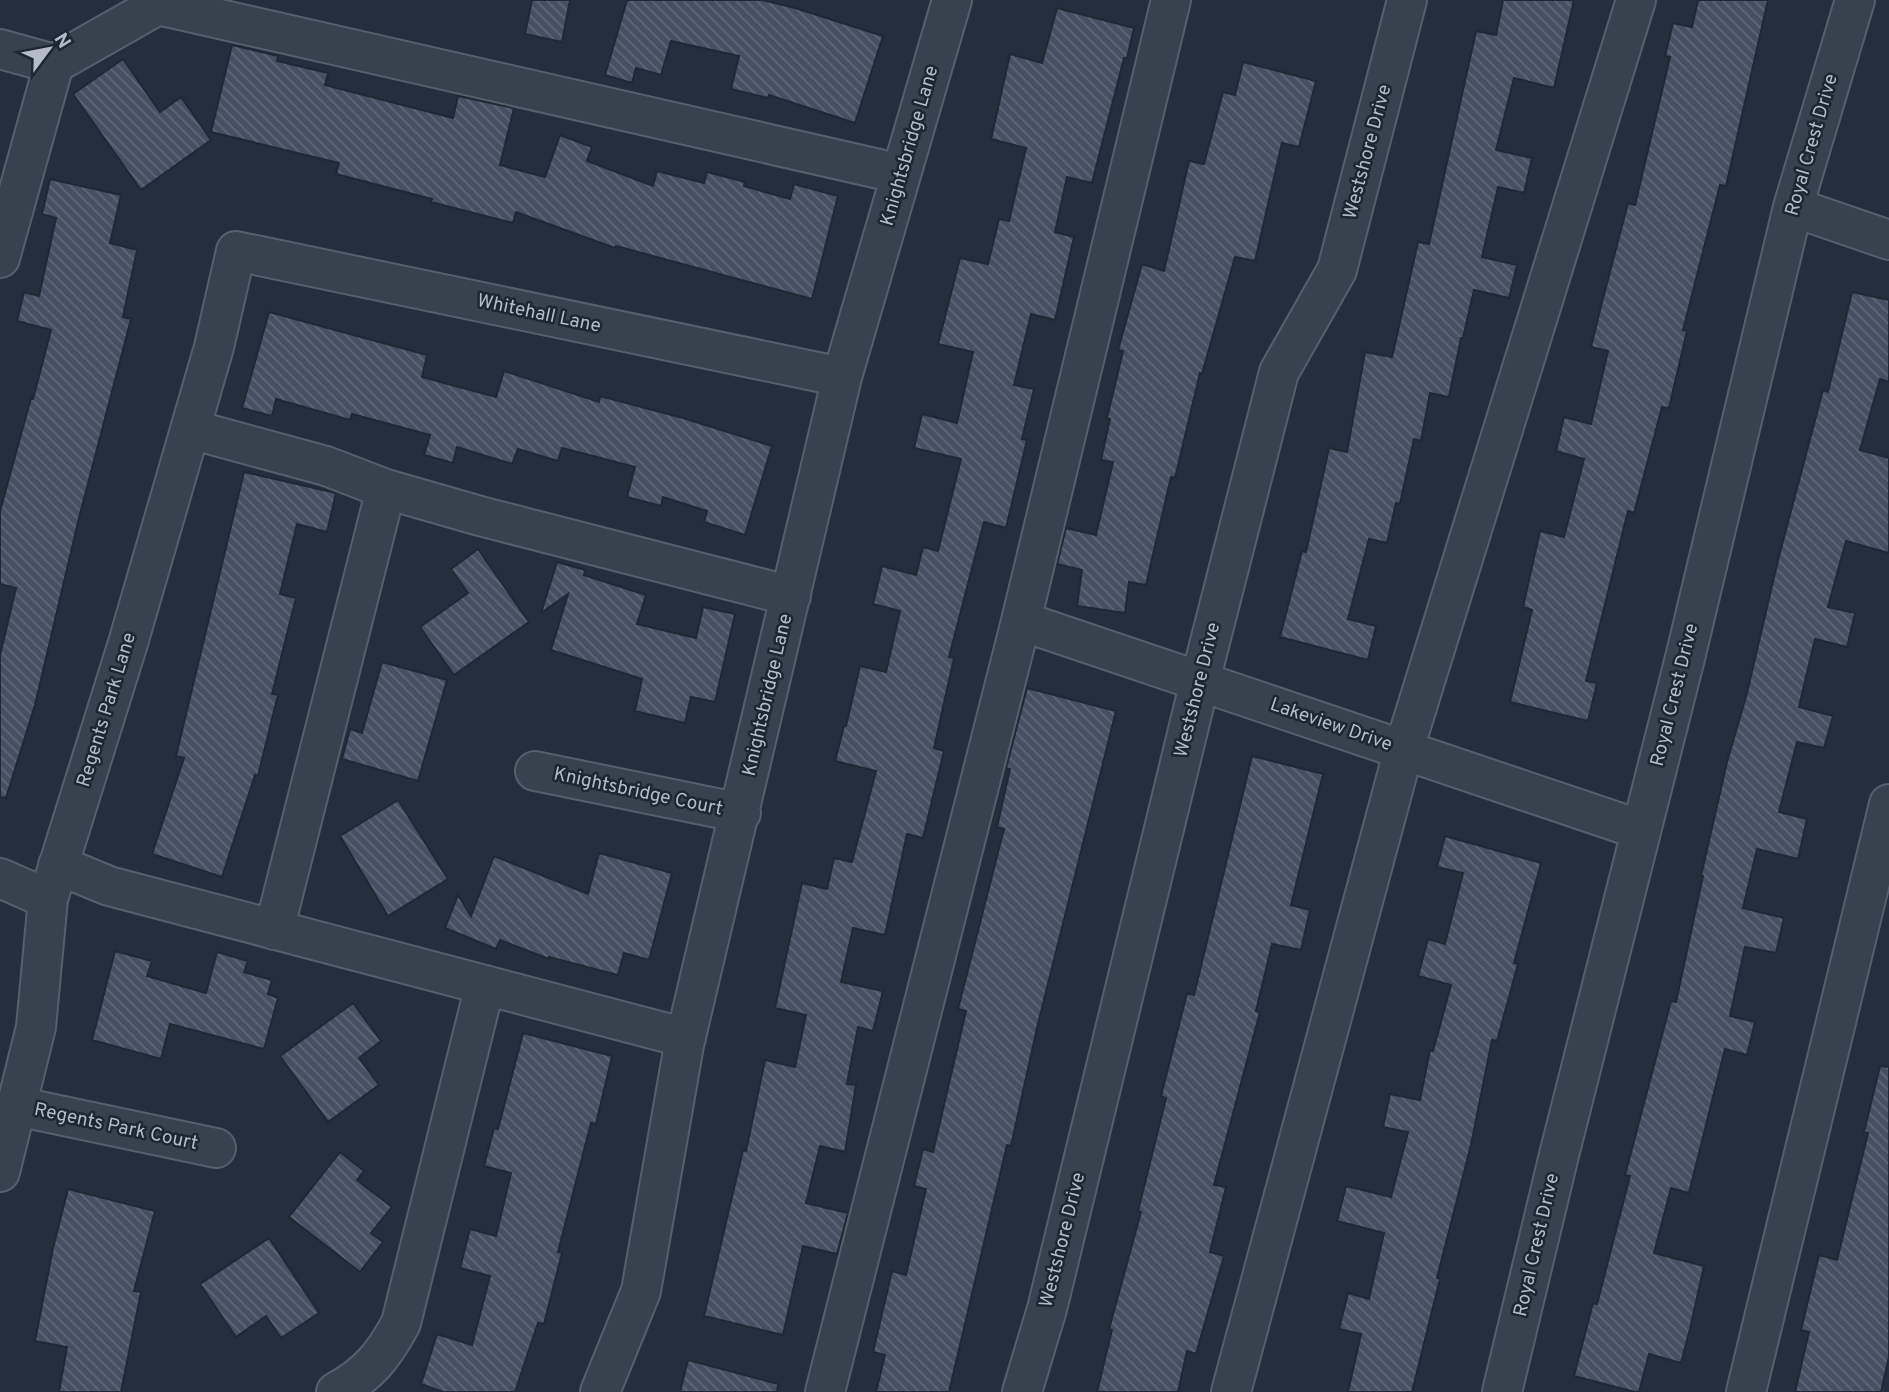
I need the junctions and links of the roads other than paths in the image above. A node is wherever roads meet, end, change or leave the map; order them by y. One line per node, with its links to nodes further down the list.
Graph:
1 (952, 0): 8 (street, Knightsbridge Lane)
2 (1171, 0): 17 (street)
3 (1407, 0): 18 (street, Westshore Drive)
4 (1636, 0): 19 (street)
5 (1855, 0): 9 (street, Royal Crest Drive)
6 (0, 49): 7 (street)
7 (54, 64): 8 (street); 12 (street)
8 (901, 174): 13 (street, Knightsbridge Lane)
9 (1793, 207): 10 (street); 23 (street, Royal Crest Drive)
10 (1889, 240)
11 (236, 251): 13 (street, Whitehall Lane); 14 (street, Regents Park Lane)
12 (0, 258)
13 (842, 377): 16 (street, Knightsbridge Lane)
14 (190, 429): 15 (street); 25 (street, Regents Park Lane)
15 (386, 489): 16 (street); 26 (street)
16 (791, 596): 22 (street, Knightsbridge Lane)
17 (1021, 621): 18 (street, Lakeview Drive); 34 (street)
18 (1200, 681): 19 (street, Lakeview Drive); 35 (street, Westshore Drive)
19 (1404, 749): 23 (street, Lakeview Drive); 36 (street)
20 (535, 771): 22 (street, Knightsbridge Court)
21 (1889, 804): 38 (street)
22 (741, 813): 28 (street, Knightsbridge Lane)
23 (1641, 830): 37 (street, Royal Crest Drive)
24 (0, 878): 25 (street)
25 (53, 882): 26 (street); 29 (street, Regents Park Lane)
26 (274, 930): 27 (street)
27 (485, 985): 28 (street); 32 (street)
28 (686, 1038): 33 (street, Knightsbridge Lane)
29 (16, 1106): 30 (street, Regents Park Court); 31 (street, Regents Park Lane)
30 (216, 1148)
31 (0, 1172)
32 (336, 1392)
33 (600, 1392)
34 (825, 1392)
35 (1022, 1392)
36 (1231, 1392)
37 (1502, 1392)
38 (1745, 1392)

